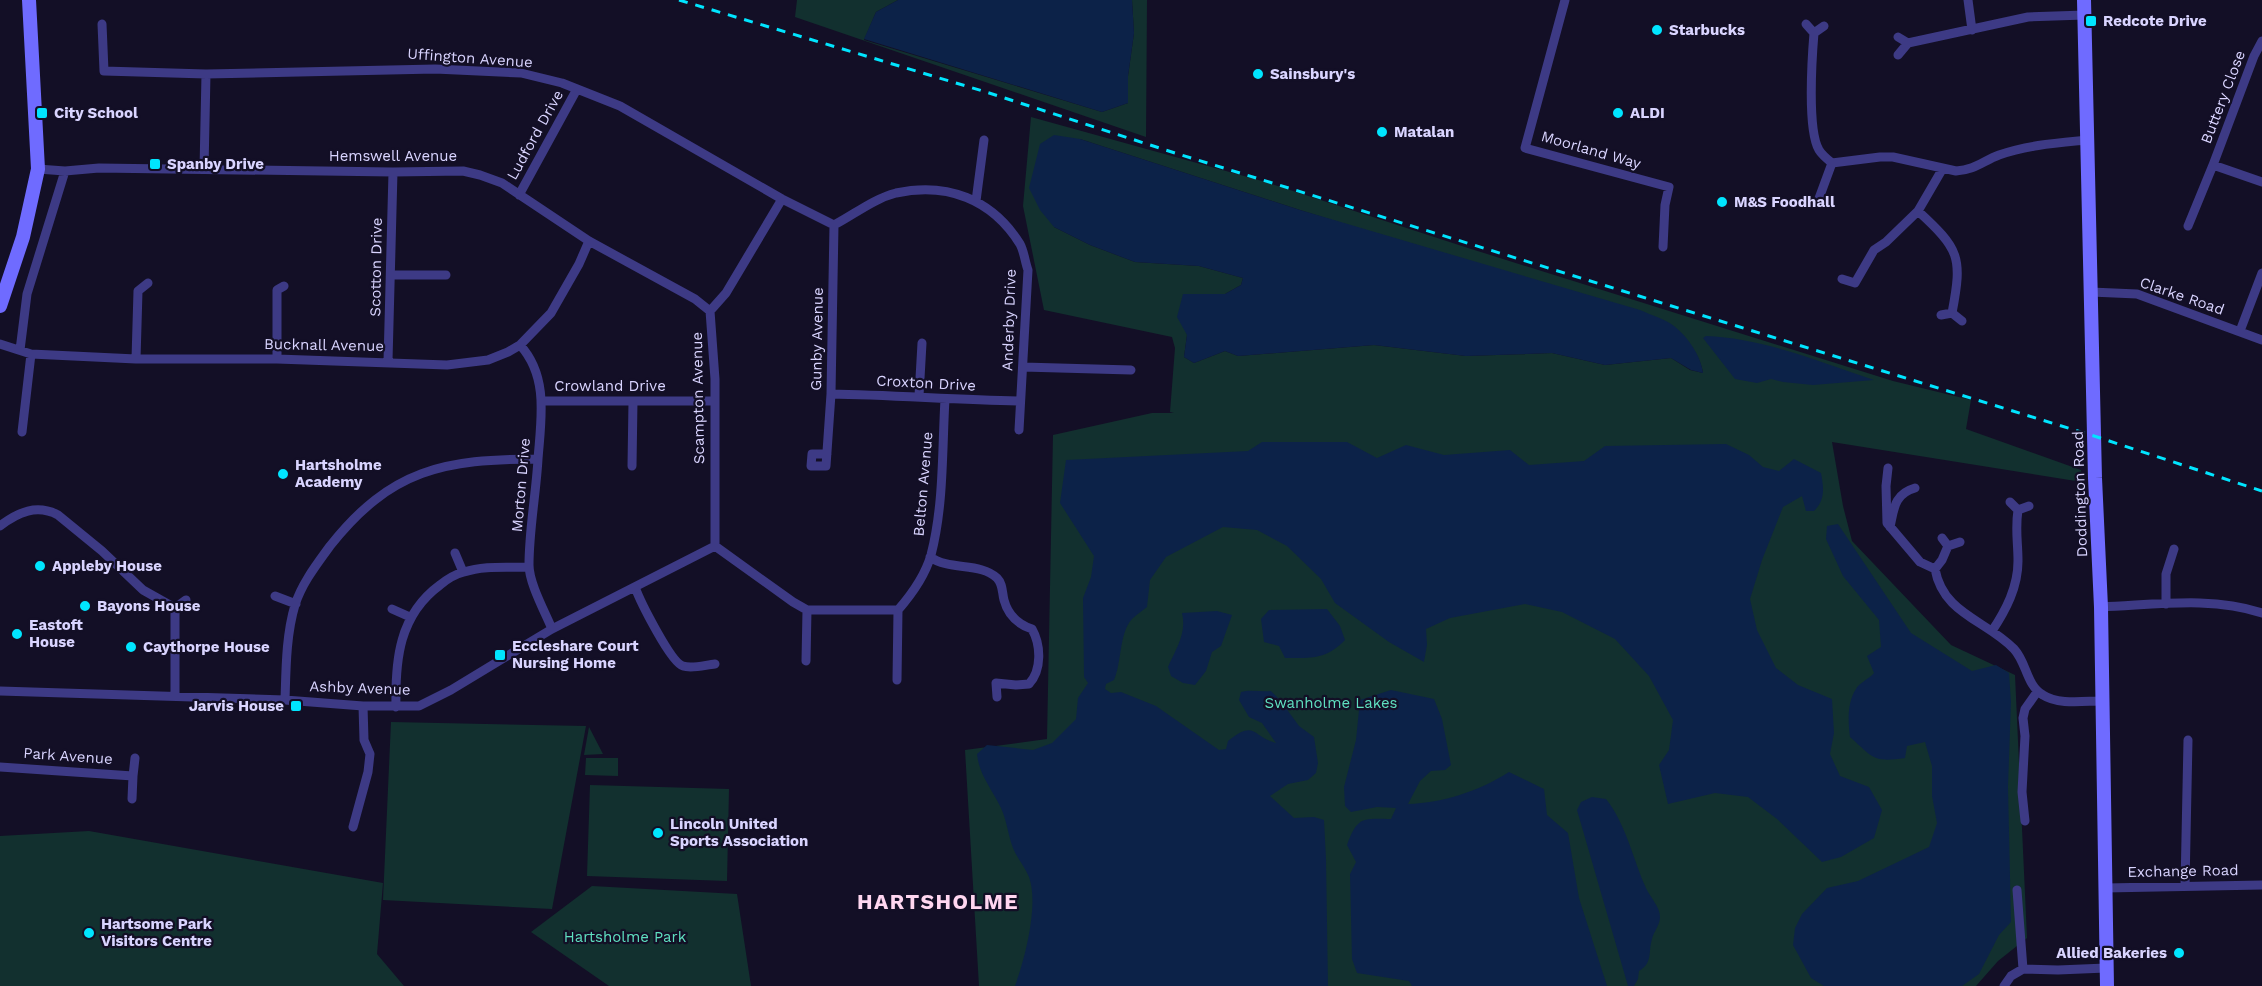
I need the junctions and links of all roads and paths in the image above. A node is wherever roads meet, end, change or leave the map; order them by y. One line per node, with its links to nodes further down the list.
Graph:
1 (29, 0): 22 (main road)
2 (1565, 0): 35 (street, Moorland Way)
3 (1968, 0): 9 (street)
4 (2084, 0): 5 (main road, Doddington Road)
5 (2085, 15): 9 (street); 18 (main road, Doddington Road)
6 (102, 24): 15 (street, Uffington Avenue)
7 (1806, 24): 10 (street)
8 (1824, 27): 10 (street)
9 (1972, 30): 13 (street)
10 (1814, 33): 19 (street)
11 (1898, 37): 13 (street)
12 (2262, 41): 20 (street, Buttery Close)
13 (1908, 43): 14 (street)
14 (1898, 55)
15 (206, 74): 16 (street, Uffington Avenue); 23 (street)
16 (577, 89): 27 (street, Ludford Drive); 28 (street, Uffington Avenue)
17 (984, 140): 29 (street)
18 (2087, 140): 21 (street); 45 (main road, Doddington Road)
19 (1832, 163): 21 (street); 30 (street)
20 (2212, 165): 26 (street, Buttery Close); 33 (street, Buttery Close)
21 (1943, 168): 31 (street)
22 (38, 169): 24 (street, Hemswell Avenue); 47 (main road)
23 (204, 169): 24 (street, Hemswell Avenue); 25 (street, Hemswell Avenue)
24 (65, 171): 57 (street)
25 (393, 172): 27 (street, Hemswell Avenue); 37 (street, Scotton Drive)
26 (2262, 182)
27 (519, 195): 34 (street, Hemswell Avenue)
28 (782, 199): 32 (street, Uffington Avenue); 48 (street, Scampton Avenue)
29 (976, 201): 32 (street, Anderby Drive); 62 (street, Anderby Drive)
30 (1818, 201)
31 (1918, 211): 42 (street); 49 (street)
32 (834, 225): 64 (street, Gunby Avenue)
33 (2188, 226)
34 (589, 241): 48 (street, Hemswell Avenue); 56 (street, Bucknall Avenue)
35 (1663, 247)
36 (2262, 273): 52 (street)
37 (391, 275): 38 (street); 61 (street, Scotton Drive)
38 (446, 275)
39 (1842, 279): 42 (street)
40 (130, 283): 44 (street)
41 (148, 283): 44 (street)
42 (1855, 283): 46 (street)
43 (276, 287): 60 (street)
44 (138, 291): 59 (street)
45 (2091, 292): 52 (street, Clarke Road); 96 (main road, Doddington Road)
46 (1859, 293)
47 (0, 306)
48 (710, 311): 70 (street, Scampton Avenue)
49 (1952, 313): 50 (street); 51 (street)
50 (1941, 315)
51 (1962, 321)
52 (2240, 332): 53 (street, Clarke Road)
53 (2262, 340)
54 (922, 343): 65 (street)
55 (0, 344): 57 (street, Bucknall Avenue)
56 (520, 345): 61 (street, Bucknall Avenue); 67 (street, Morton Drive)
57 (20, 350): 58 (street, Bucknall Avenue)
58 (31, 354): 59 (street, Bucknall Avenue); 72 (street)
59 (136, 358): 60 (street, Bucknall Avenue)
60 (277, 359): 61 (street, Bucknall Avenue)
61 (388, 361)
62 (1023, 367): 63 (street); 69 (street, Anderby Drive)
63 (1131, 370)
64 (831, 394): 65 (street, Croxton Drive); 73 (street, Gunby Avenue)
65 (919, 396): 66 (street, Croxton Drive)
66 (945, 399): 69 (street, Croxton Drive); 87 (street, Belton Avenue)
67 (542, 401): 68 (street, Crowland Drive); 74 (street, Morton Drive)
68 (633, 401): 70 (street, Crowland Drive); 75 (street)
69 (1020, 401): 71 (street, Anderby Drive)
70 (715, 402): 84 (street, Scampton Avenue)
71 (1019, 430)
72 (22, 432)
73 (827, 454)
74 (538, 459): 88 (street, Morton Drive); 94 (street)
75 (632, 466)
76 (1888, 468): 82 (street)
77 (1915, 488): 82 (street)
78 (2010, 502): 80 (street)
79 (2029, 506): 80 (street)
80 (2018, 510): 104 (street)
81 (0, 526): 97 (street)
82 (1890, 527): 89 (street)
83 (1960, 542): 89 (street)
84 (715, 546): 91 (street, Ashby Avenue); 99 (street)
85 (2174, 549): 95 (street)
86 (455, 553): 90 (street)
87 (930, 556): 100 (street, Belton Avenue); 111 (street)
88 (529, 567): 90 (street); 103 (street, Morton Drive)
89 (1935, 569): 104 (street)
90 (463, 572): 102 (street)
91 (635, 587): 103 (street, Ashby Avenue); 106 (street)
92 (275, 596): 94 (street)
93 (186, 600): 97 (street)
94 (296, 604): 112 (street)
95 (2166, 604): 96 (street); 101 (street)
96 (2101, 607): 113 (main road, Doddington Road)
97 (175, 608): 110 (street)
98 (392, 609): 102 (street)
99 (807, 610): 100 (street); 105 (street)
100 (898, 610): 107 (street)
101 (2262, 613)
102 (410, 618): 115 (street)
103 (552, 630): 115 (street, Ashby Avenue)
104 (1992, 631): 109 (street)
105 (806, 661)
106 (715, 664)
107 (897, 680)
108 (0, 691): 110 (street, Ashby Avenue)
109 (2037, 692): 113 (street); 121 (street)
110 (175, 696): 112 (street, Ashby Avenue)
111 (998, 697)
112 (285, 700): 114 (street, Ashby Avenue)
113 (2102, 701): 125 (main road, Doddington Road)
114 (363, 706): 115 (street, Ashby Avenue); 122 (street)
115 (396, 707)
116 (2188, 740): 124 (street)
117 (135, 758): 119 (street, Park Avenue)
118 (0, 766): 119 (street, Park Avenue)
119 (133, 776): 120 (street, Park Avenue)
120 (132, 799)
121 (2025, 821)
122 (353, 827)
123 (2262, 885): 124 (street, Exchange Road)
124 (2185, 886): 125 (street, Exchange Road)
125 (2105, 888): 127 (main road, Doddington Road)
126 (2017, 890): 128 (street)
127 (2106, 968): 128 (street); 130 (main road, Doddington Road)
128 (2023, 969): 129 (street)
129 (2004, 986)
130 (2107, 986)

